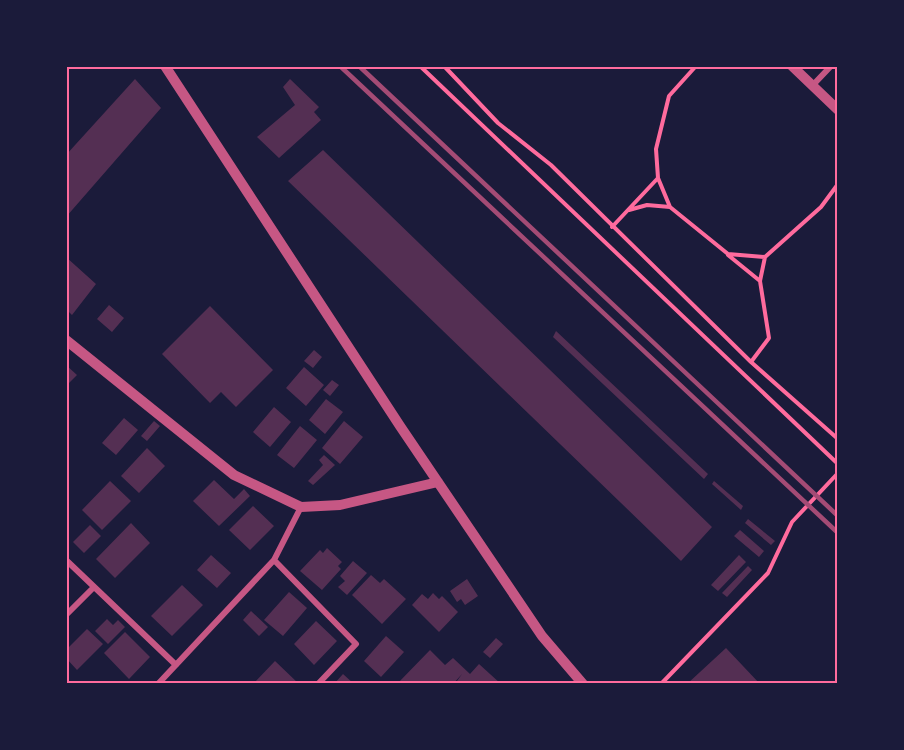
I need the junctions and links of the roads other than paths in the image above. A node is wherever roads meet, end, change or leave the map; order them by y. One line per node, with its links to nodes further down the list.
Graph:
1 (165, 66): 7 (street)
2 (792, 66): 4 (street)
3 (831, 66): 4 (street)
4 (812, 86): 5 (street)
5 (838, 110)
6 (66, 340): 8 (street)
7 (438, 482): 8 (street); 16 (street)
8 (302, 507): 10 (street)
9 (66, 560): 11 (street)
10 (274, 560): 13 (street); 15 (street)
11 (94, 587): 12 (street); 13 (street)
12 (66, 615)
13 (176, 665): 14 (street)
14 (158, 684)
15 (318, 684)
16 (583, 684)

